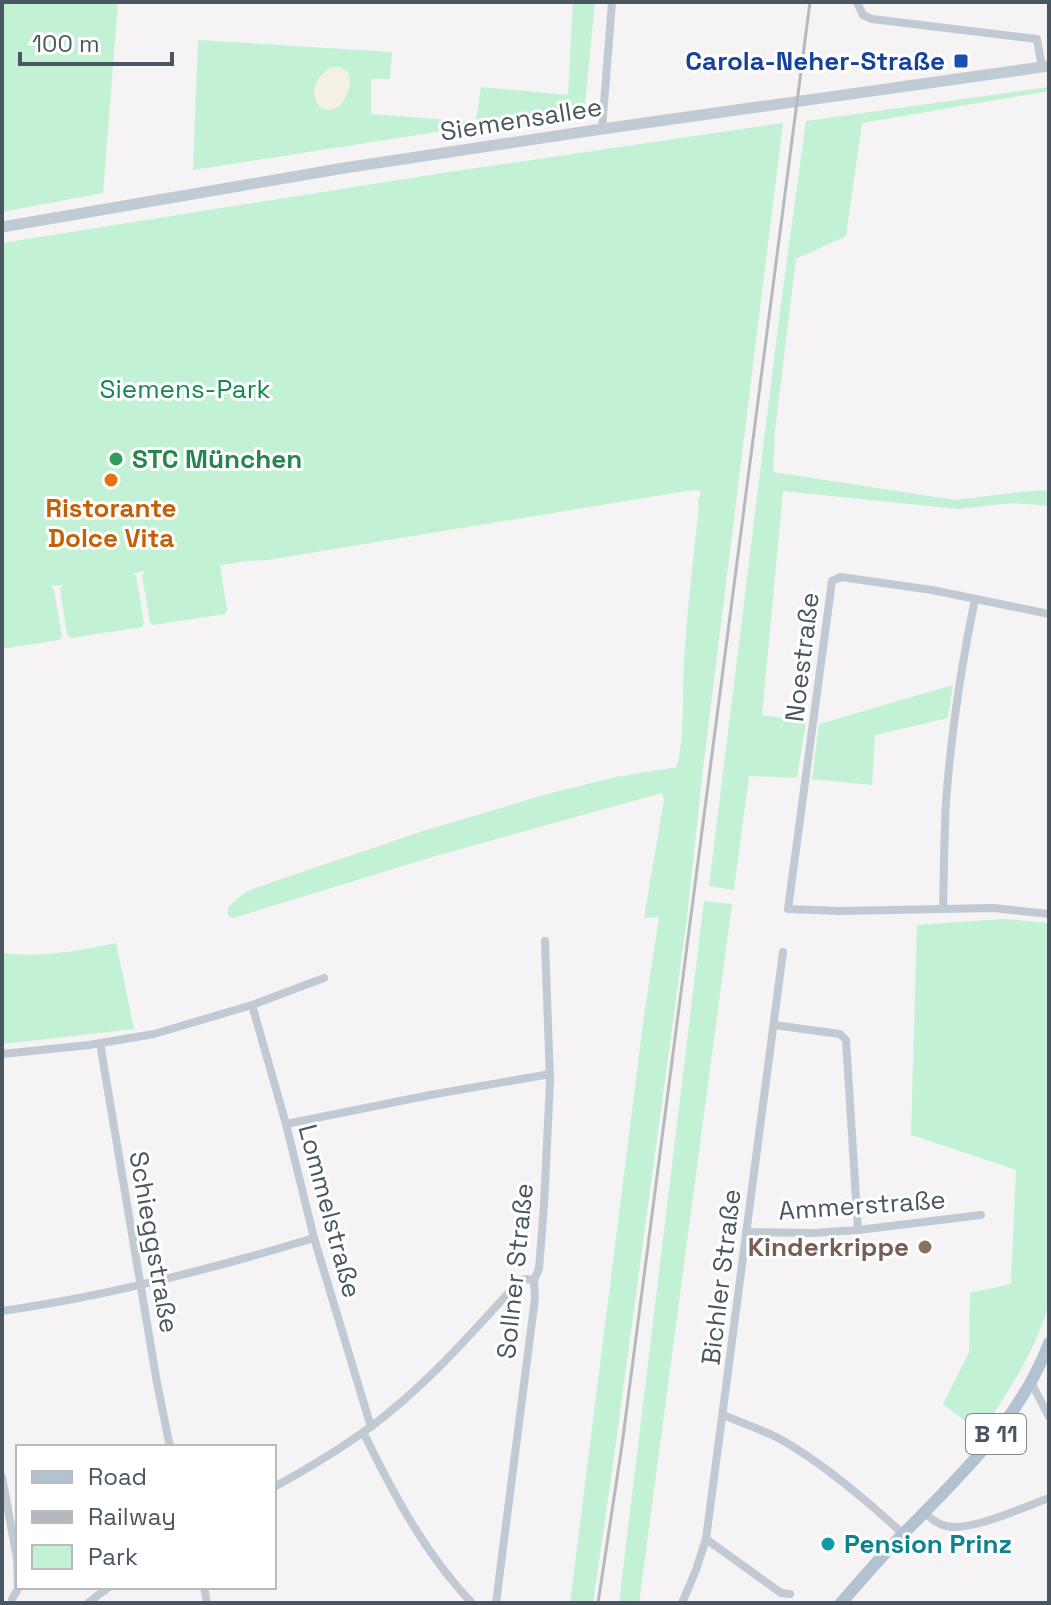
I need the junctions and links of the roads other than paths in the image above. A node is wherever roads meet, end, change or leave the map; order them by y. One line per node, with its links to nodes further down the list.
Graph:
1 (612, 2): 4 (street)
2 (857, 2): 3 (street)
3 (1046, 66): 4 (main road, Siemensallee)
4 (602, 129): 5 (main road, Siemensallee)
5 (2, 227)
6 (975, 599): 7 (street, Noestraße); 8 (street); 8 (street, Noestraße)
7 (1049, 614)
8 (943, 908): 9 (street)
9 (1049, 914)
10 (545, 941): 17 (street, Sollner Straße)
11 (783, 952): 14 (street, Bichler Straße)
12 (324, 978): 13 (street)
13 (252, 1005): 15 (street); 18 (street, Lommelstraße)
14 (774, 1025): 20 (street); 21 (street, Bichler Straße)
15 (100, 1043): 16 (street); 24 (street, Schieggstraße)
16 (2, 1054)
17 (550, 1074): 18 (street); 23 (street, Sollner Straße)
18 (286, 1124): 22 (street, Lommelstraße)
19 (981, 1215): 20 (street, Ammerstraße)
20 (858, 1230): 21 (street, Ammerstraße)
21 (746, 1232): 28 (street, Bichler Straße)
22 (314, 1238): 24 (street); 30 (street, Lommelstraße)
23 (534, 1280): 30 (street); 45 (street, Sollner Straße)
24 (141, 1284): 25 (street); 31 (street, Schieggstraße)
25 (2, 1311)
26 (1049, 1343): 27 (main road, B 11)
27 (1031, 1382): 29 (street); 35 (main road, B 11)
28 (723, 1415): 36 (street); 37 (street, Bichler Straße)
29 (1049, 1417)
30 (367, 1429): 33 (street); 44 (street, Lommelstraße)
31 (170, 1445)
32 (2, 1477): 38 (street)
33 (276, 1486)
34 (1049, 1498): 35 (street)
35 (925, 1513): 36 (main road, B 11)
36 (903, 1534): 47 (main road, B 11)
37 (706, 1539): 41 (street); 46 (street, Bichler Straße)
38 (16, 1554)
39 (106, 1589): 43 (street)
40 (2, 1594): 42 (street)
41 (790, 1594)
42 (13, 1601)
43 (88, 1603)
44 (472, 1603)
45 (496, 1603)
46 (682, 1603)
47 (841, 1603)

